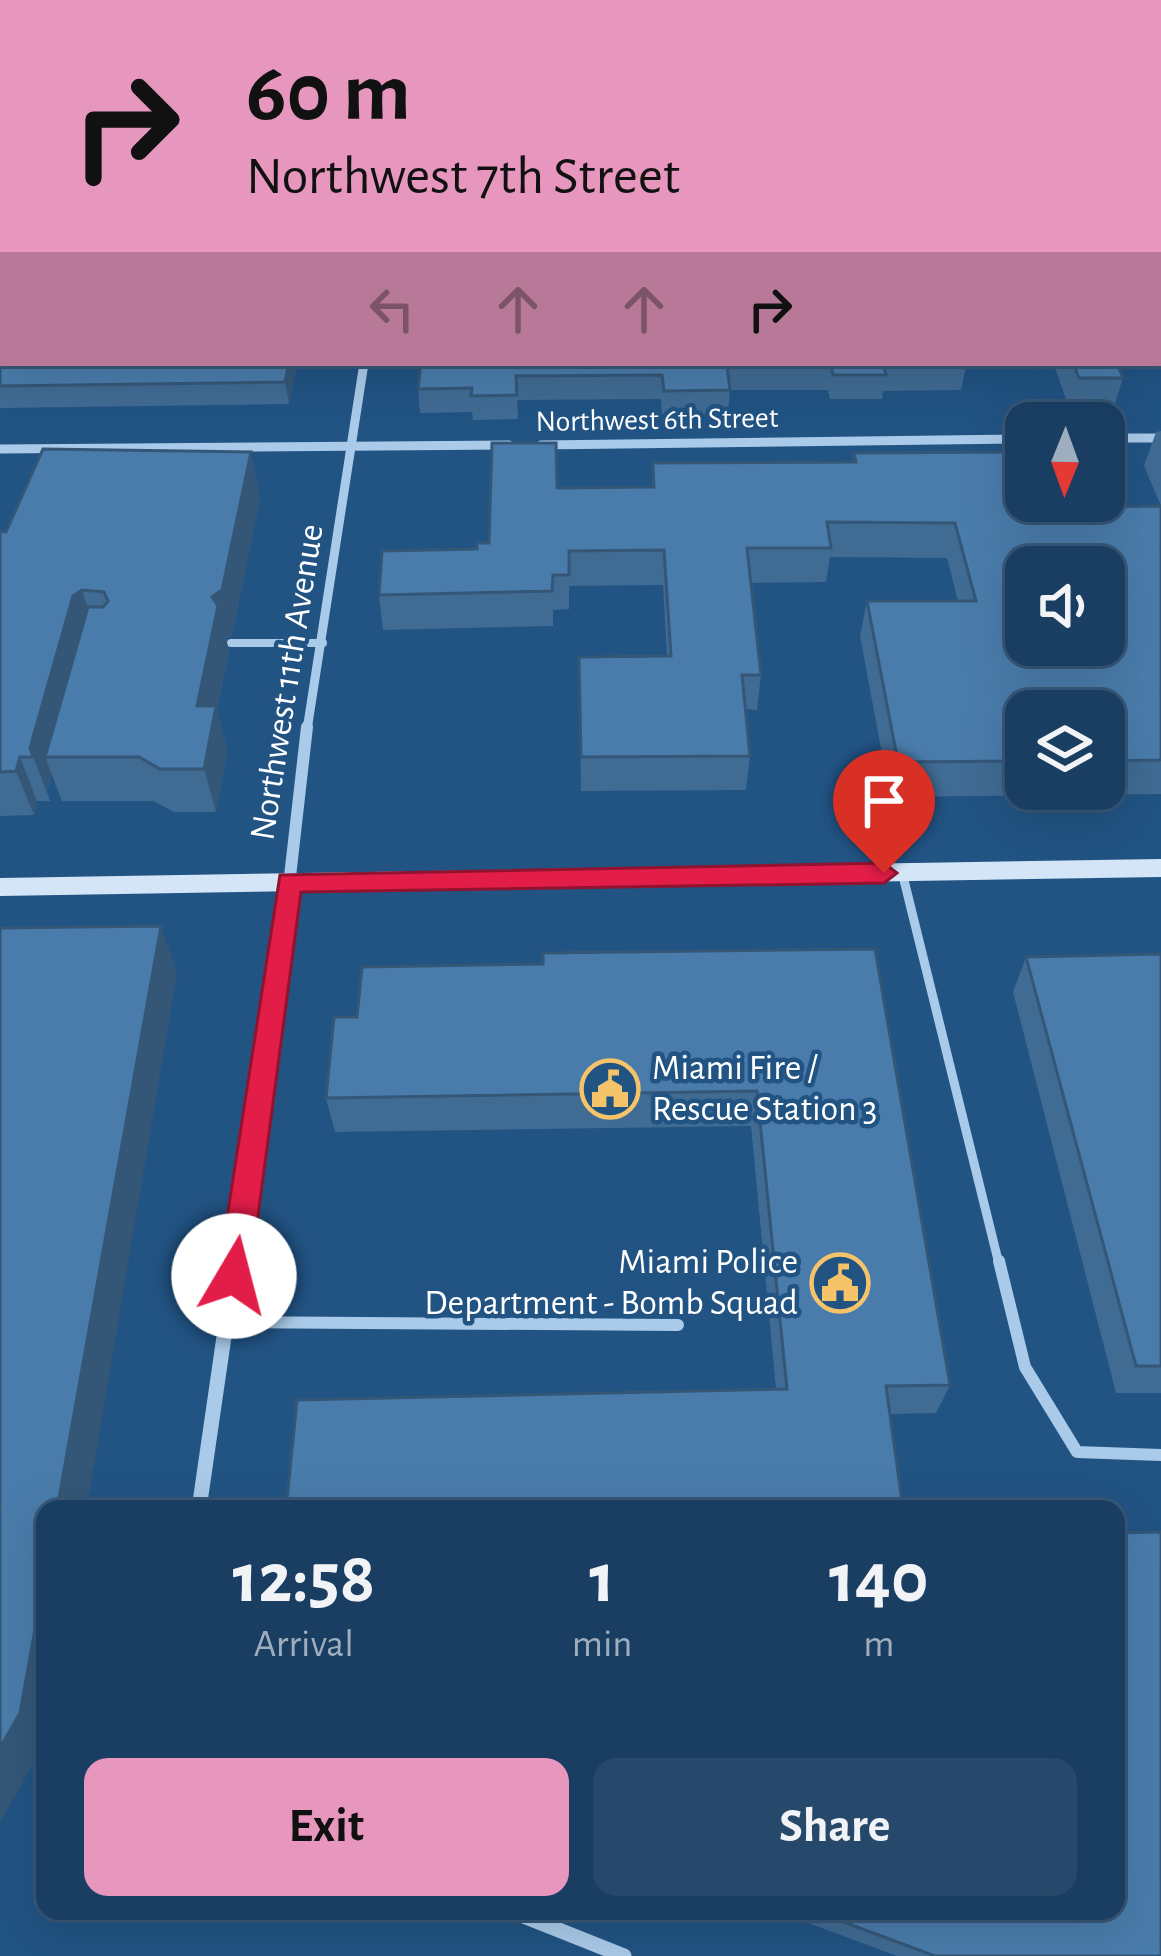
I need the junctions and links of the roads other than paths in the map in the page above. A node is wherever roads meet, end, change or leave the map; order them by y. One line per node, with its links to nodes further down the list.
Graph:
1 (364, 366): 7 (street, Northwest 11th Avenue)
2 (1125, 438): 3 (street)
3 (1161, 438)
4 (1005, 439): 5 (street, Northwest 6th Street)
5 (538, 445)
6 (515, 446): 7 (street, Northwest 6th Street)
7 (353, 447): 8 (street, Northwest 6th Street); 10 (street, Northwest 11th Avenue)
8 (0, 449)
9 (231, 643): 10 (lane)
10 (323, 643): 13 (street, Northwest 11th Avenue)
11 (1161, 868): 12 (main road)
12 (902, 872): 13 (main road); 17 (lane)
13 (289, 882): 14 (main road); 15 (street, Northwest 11th Avenue)
14 (0, 887)
15 (227, 1322): 16 (lane); 18 (street, Northwest 11th Avenue)
16 (678, 1325)
17 (1161, 1455)
18 (200, 1500)
19 (534, 1920): 20 (street)
20 (624, 1956)

